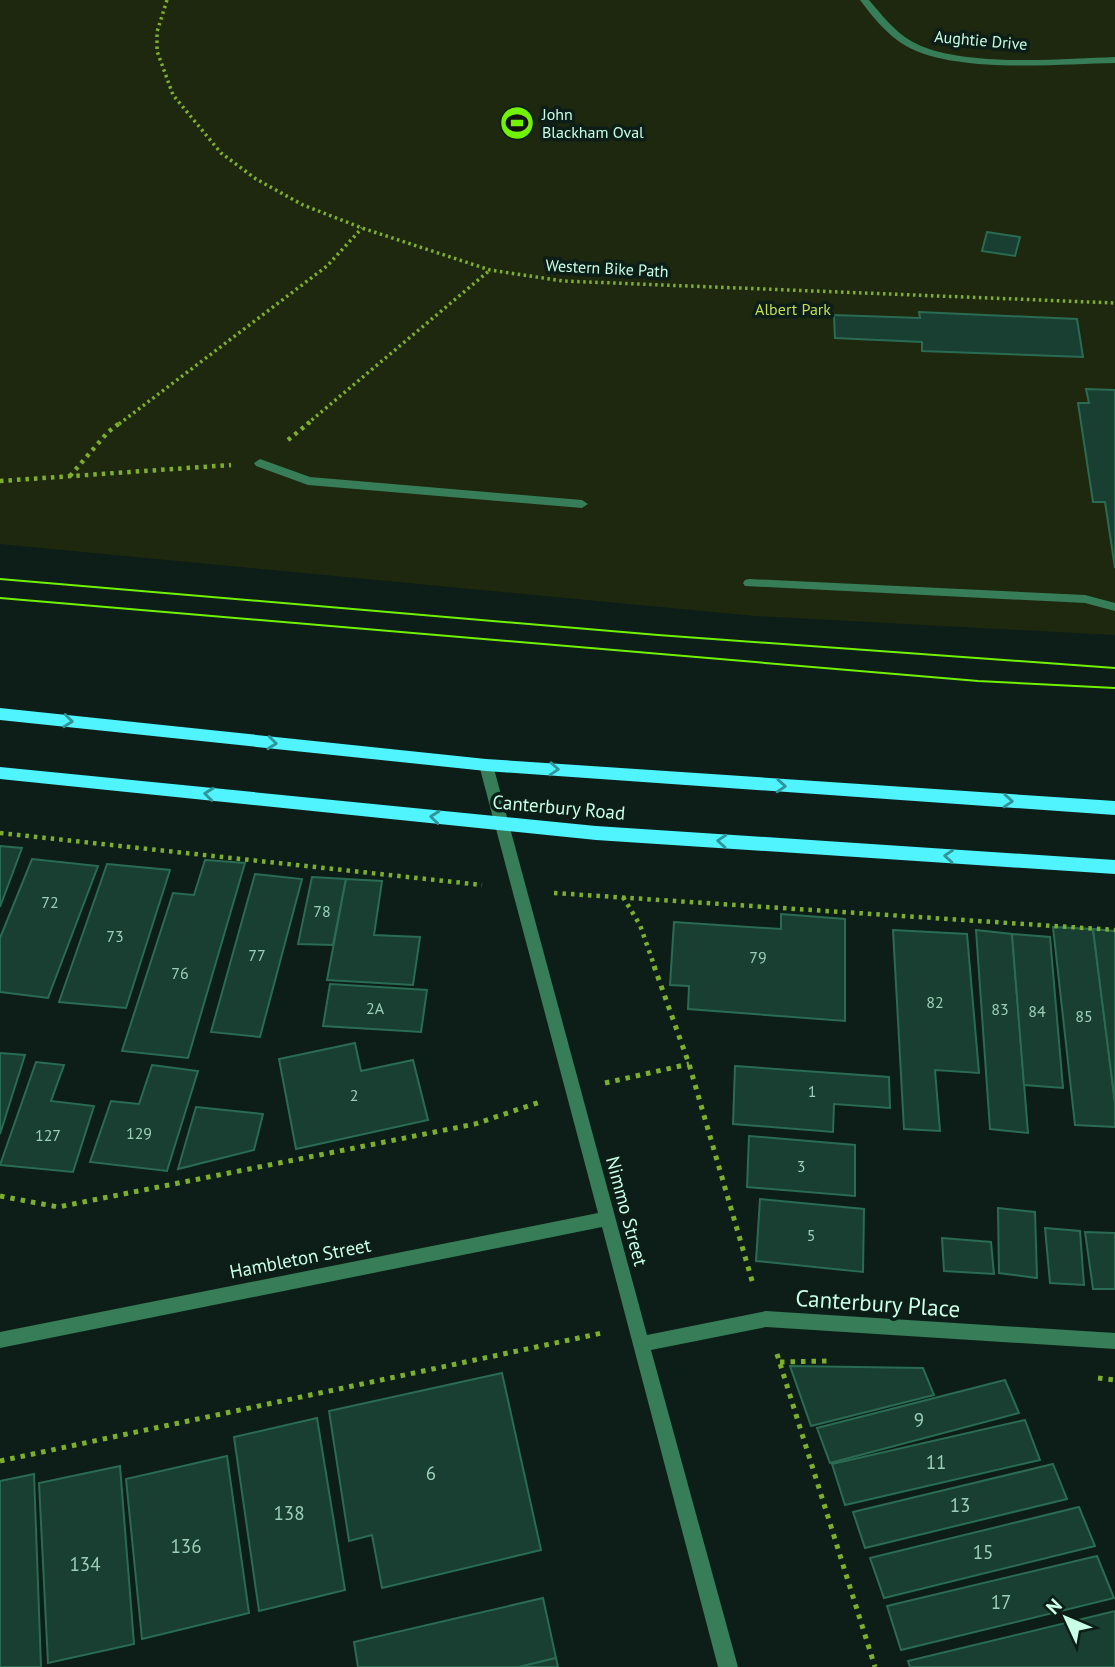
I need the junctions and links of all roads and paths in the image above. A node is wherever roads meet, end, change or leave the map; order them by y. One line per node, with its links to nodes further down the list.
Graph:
1 (167, 0): 4 (path, Western Bike Path)
2 (863, 0): 3 (street, Aughtie Drive)
3 (1115, 60)
4 (362, 228): 5 (path, Western Bike Path); 8 (path)
5 (490, 270): 6 (path, Western Bike Path); 7 (path)
6 (1115, 303)
7 (260, 463): 8 (path); 10 (street)
8 (70, 476): 9 (path)
9 (0, 481)
10 (582, 504)
11 (749, 583): 12 (street)
12 (1115, 607)
13 (0, 714): 14 (main road, Canterbury Road, one-way to 14)
14 (486, 765): 16 (main road, Canterbury Road, one-way to 16); 17 (street, Nimmo Street)
15 (0, 773): 17 (main road, Canterbury Road, one-way to 15)
16 (1115, 808)
17 (503, 824): 19 (main road, Canterbury Road, one-way to 17); 20 (street, Nimmo Street)
18 (0, 833): 20 (path)
19 (1115, 867)
20 (518, 890): 21 (path); 24 (street, Nimmo Street)
21 (622, 896): 22 (path); 23 (path)
22 (1115, 930)
23 (688, 1064): 24 (path); 27 (path)
24 (572, 1091): 25 (path); 26 (street, Nimmo Street)
25 (0, 1196)
26 (608, 1218): 30 (street, Nimmo Street); 31 (street, Hambleton Street)
27 (753, 1284): 28 (path); 29 (path)
28 (740, 1287)
29 (766, 1319): 32 (street, Canterbury Place); 33 (street, Canterbury Place); 36 (path)
30 (634, 1323): 33 (street, Nimmo Street); 34 (path)
31 (0, 1340)
32 (1115, 1341)
33 (640, 1344): 35 (street, Nimmo Street)
34 (0, 1461)
35 (727, 1667)
36 (875, 1667)

